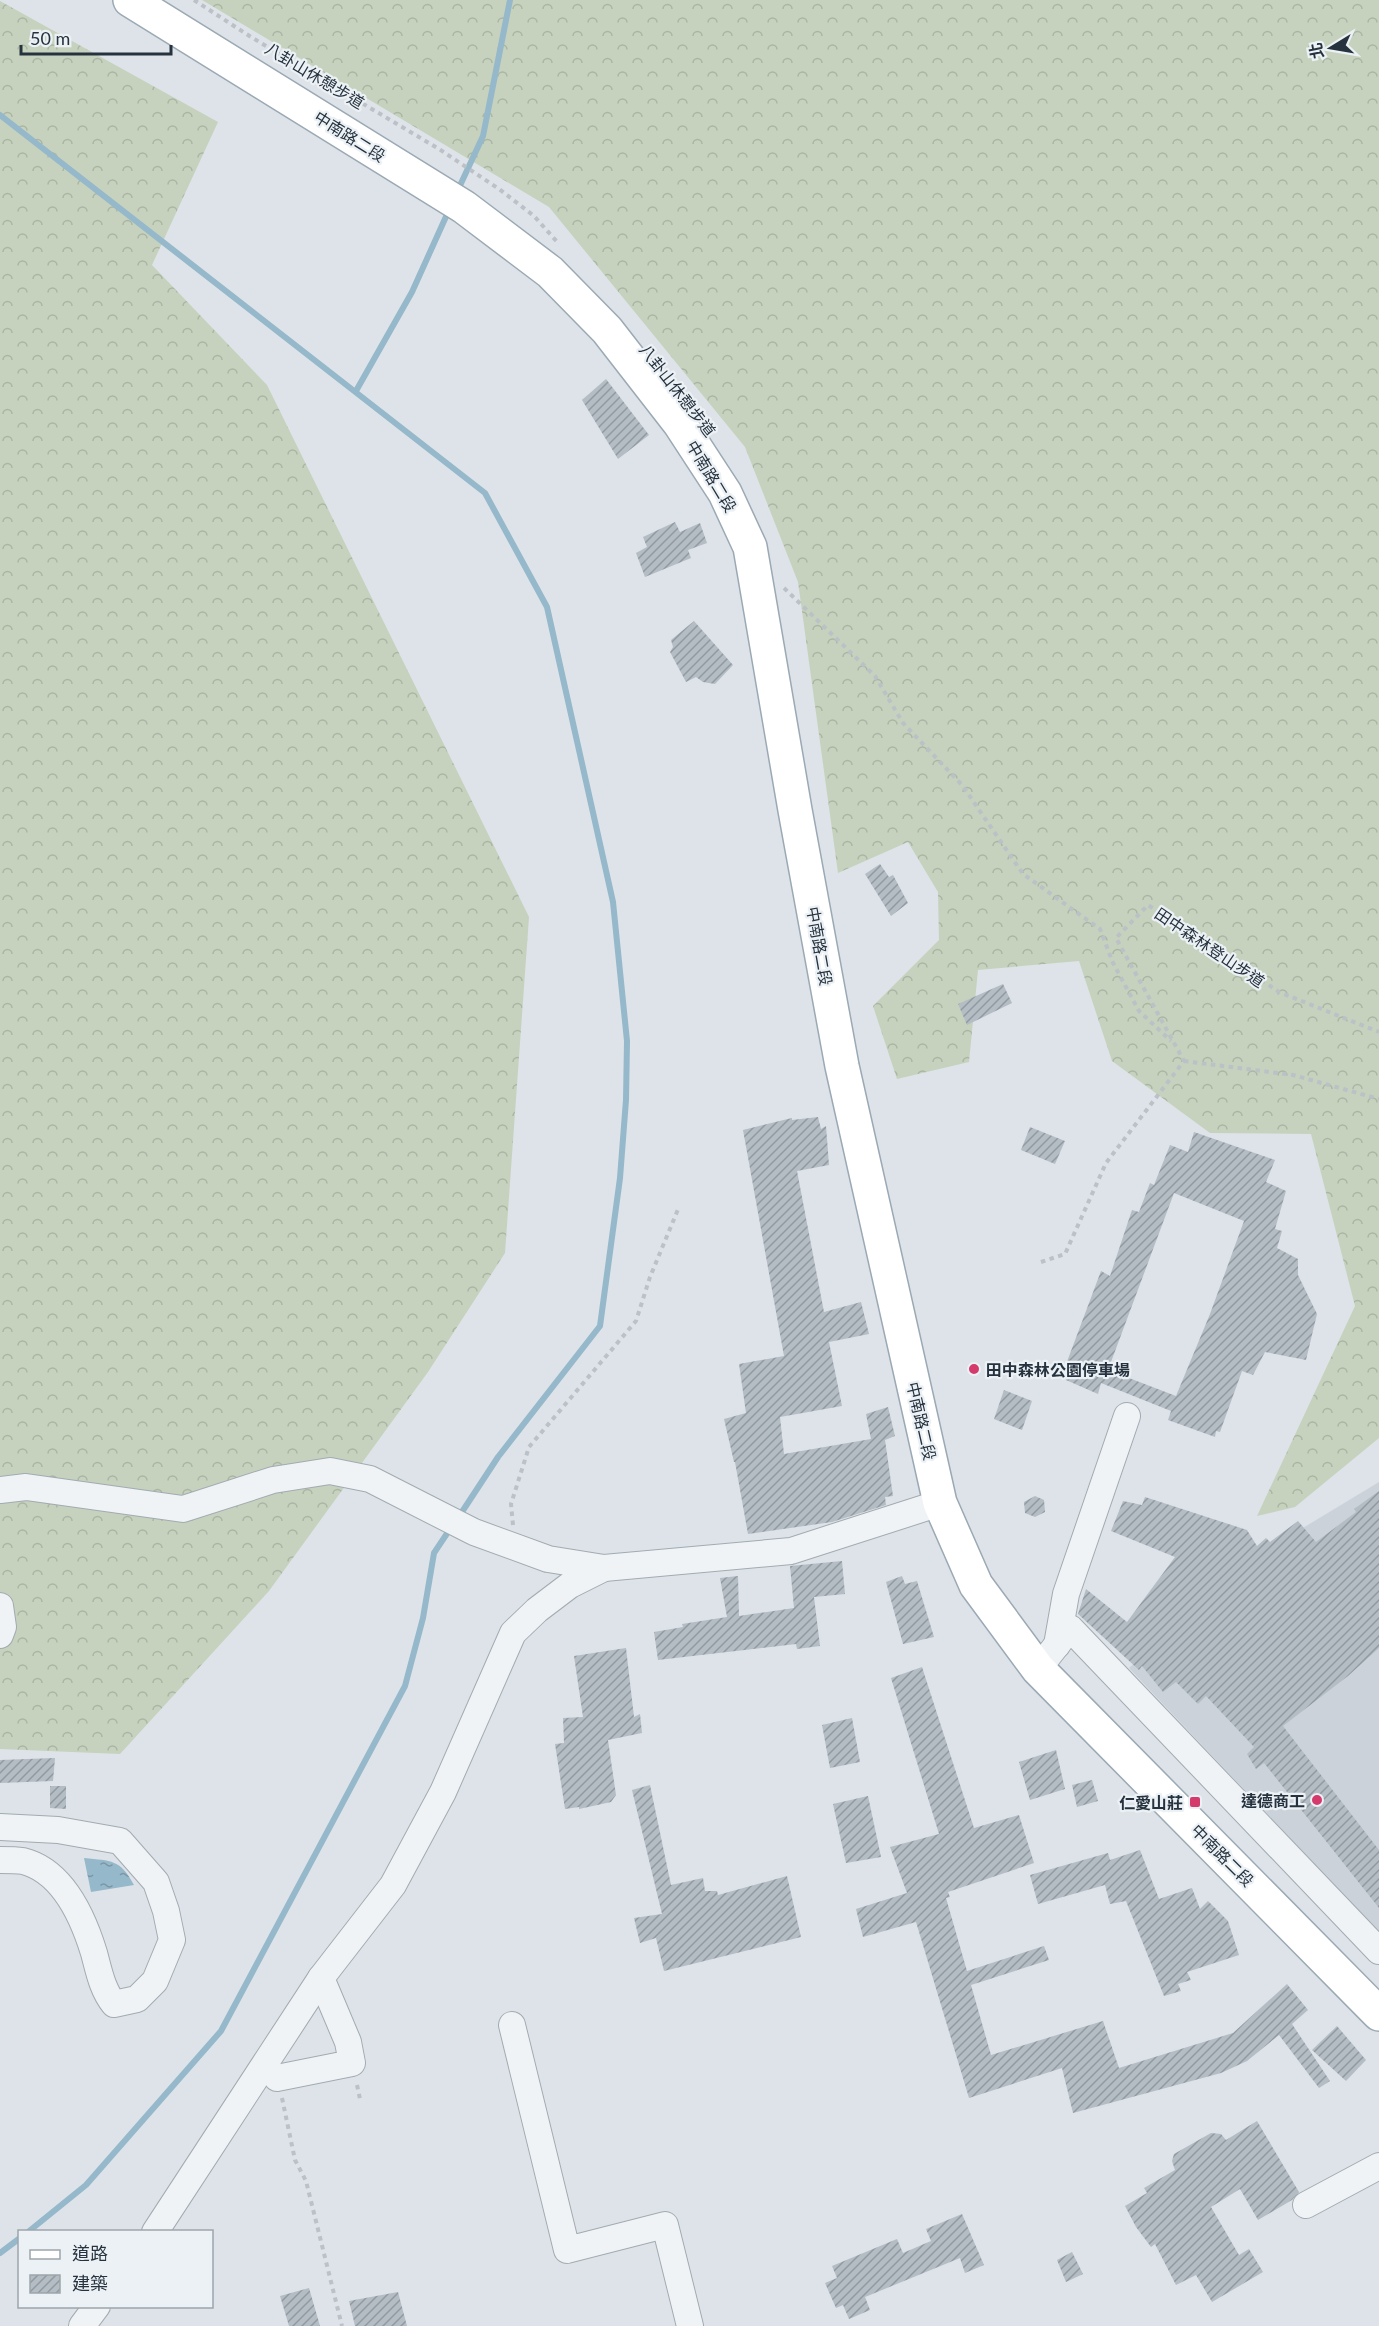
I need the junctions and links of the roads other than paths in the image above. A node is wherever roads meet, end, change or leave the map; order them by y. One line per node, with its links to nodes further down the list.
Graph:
1 (130, 0): 4 (main road, 中南路二段)
2 (1127, 1416): 8 (street)
3 (0, 1490): 5 (street)
4 (940, 1503): 5 (street); 8 (main road, 中南路二段)
5 (604, 1568): 12 (street)
6 (0, 1606): 7 (street)
7 (0, 1635)
8 (1047, 1658): 11 (street); 13 (main road, 中南路二段)
9 (0, 1827): 10 (street)
10 (0, 1860)
11 (1379, 1951)
12 (321, 1978): 15 (street); 18 (street)
13 (1379, 2014)
14 (512, 2025): 21 (street)
15 (277, 2078)
16 (1379, 2166): 17 (street)
17 (1306, 2205)
18 (156, 2230)
19 (96, 2308): 20 (street)
20 (82, 2326)
21 (690, 2326)

